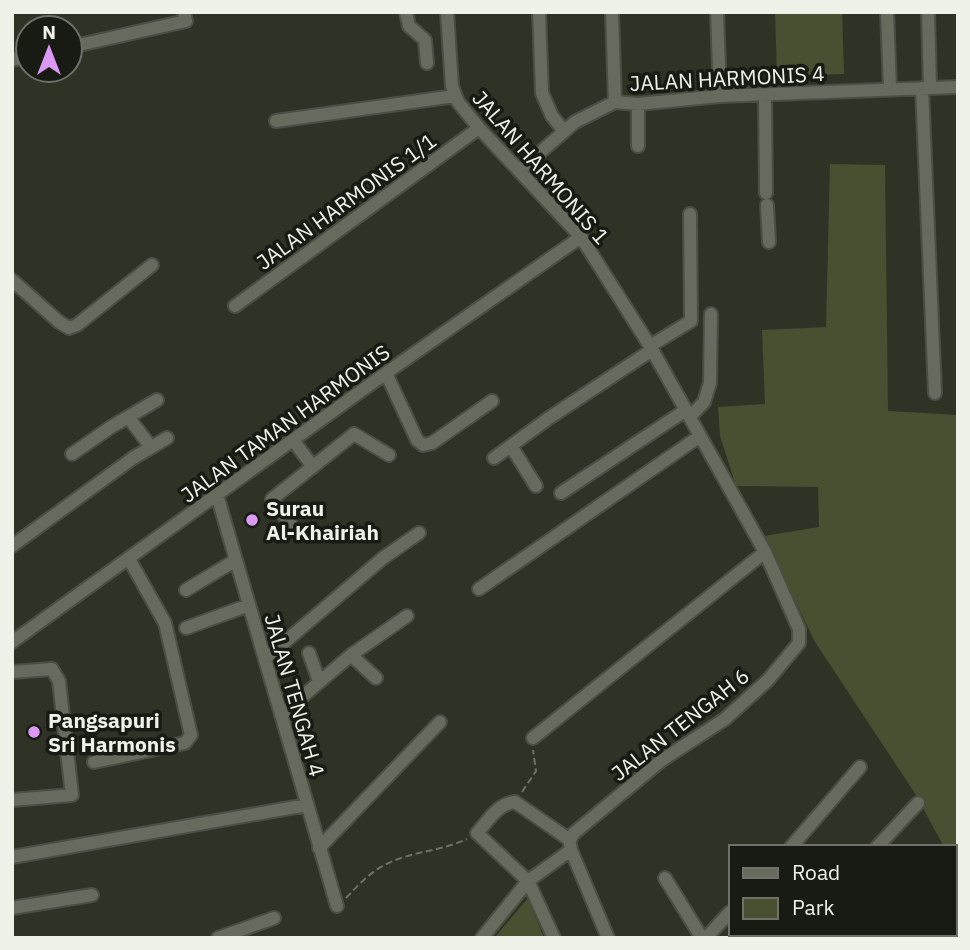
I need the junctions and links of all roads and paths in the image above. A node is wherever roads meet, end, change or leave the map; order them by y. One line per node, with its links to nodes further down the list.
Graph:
1 (184, 12): 9 (street)
2 (406, 12): 10 (street)
3 (447, 12): 15 (street, JALAN HARMONIS 1)
4 (539, 12): 21 (street)
5 (612, 12): 17 (street)
6 (717, 12): 16 (street)
7 (887, 12): 13 (street)
8 (928, 12): 12 (street)
9 (84, 44)
10 (427, 63)
11 (958, 87): 12 (street, JALAN HARMONIS 4)
12 (926, 88): 13 (street, JALAN HARMONIS 4); 33 (street)
13 (890, 89): 14 (street, JALAN HARMONIS 4)
14 (765, 95): 16 (street, JALAN HARMONIS 4); 26 (street)
15 (455, 96): 19 (street); 20 (street, JALAN HARMONIS 1)
16 (720, 96): 18 (street, JALAN HARMONIS 4)
17 (615, 102): 18 (street, JALAN HARMONIS 4); 21 (street, JALAN HARMONIS 4)
18 (638, 104): 22 (street)
19 (276, 121)
20 (478, 128): 23 (street, JALAN HARMONIS 1); 29 (street, JALAN HARMONIS 1/1)
21 (564, 131): 23 (street, JALAN HARMONIS 4)
22 (638, 146)
23 (520, 170): 25 (street, JALAN HARMONIS 1)
24 (690, 214): 31 (street)
25 (581, 237): 31 (street, JALAN HARMONIS 1); 32 (street, JALAN TAMAN HARMONIS)
26 (769, 242)
27 (152, 265): 28 (street)
28 (12, 279)
29 (235, 306)
30 (711, 314): 36 (street)
31 (651, 348): 36 (street, JALAN TENGAH 6); 41 (street)
32 (386, 373): 35 (street); 40 (street, JALAN TAMAN HARMONIS)
33 (935, 393)
34 (158, 400): 37 (street)
35 (492, 401)
36 (688, 414): 38 (street, JALAN TENGAH 6); 48 (street)
37 (128, 417): 42 (street); 43 (street)
38 (700, 436): 53 (street, JALAN TENGAH 6); 56 (street)
39 (167, 438): 42 (street)
40 (293, 440): 46 (street); 49 (street, JALAN TAMAN HARMONIS)
41 (511, 446): 45 (street); 47 (street)
42 (151, 447): 52 (street)
43 (72, 454)
44 (389, 455): 46 (street)
45 (494, 458)
46 (313, 467): 50 (street)
47 (536, 486)
48 (561, 493)
49 (217, 495): 54 (street, JALAN TAMAN HARMONIS); 55 (street, JALAN TENGAH 4)
50 (291, 525)
51 (419, 533): 64 (street)
52 (12, 546)
53 (765, 552): 70 (street); 78 (street, JALAN TENGAH 6)
54 (129, 559): 61 (street, JALAN TAMAN HARMONIS); 71 (street)
55 (236, 560): 57 (street); 58 (street, JALAN TENGAH 4)
56 (479, 589)
57 (186, 590)
58 (249, 605): 60 (street); 64 (street, JALAN TENGAH 4)
59 (407, 616): 63 (street)
60 (186, 628)
61 (12, 642)
62 (309, 653): 67 (street)
63 (351, 654): 66 (street); 67 (street)
64 (265, 659): 68 (street, JALAN TENGAH 4)
65 (12, 672): 73 (street)
66 (376, 678)
67 (319, 681): 68 (street)
68 (281, 715): 76 (street, JALAN TENGAH 4)
69 (440, 722): 81 (street)
70 (533, 738): 74 (path)
71 (93, 762)
72 (860, 766): 79 (street)
73 (12, 800)
74 (515, 802): 77 (street); 78 (street)
75 (918, 803): 80 (street)
76 (307, 805): 81 (street, JALAN TENGAH 4); 82 (street)
77 (477, 833): 84 (street); 86 (path)
78 (570, 845): 84 (street); 93 (street)
79 (794, 845)
80 (879, 845)
81 (319, 848): 86 (street, JALAN TENGAH 4)
82 (12, 857)
83 (665, 878): 94 (street)
84 (528, 881): 91 (street); 92 (street)
85 (92, 895): 87 (street)
86 (336, 905)
87 (12, 908)
88 (729, 913): 94 (street)
89 (274, 918): 90 (street)
90 (218, 938)
91 (482, 938)
92 (554, 938)
93 (608, 938)
94 (704, 938)

